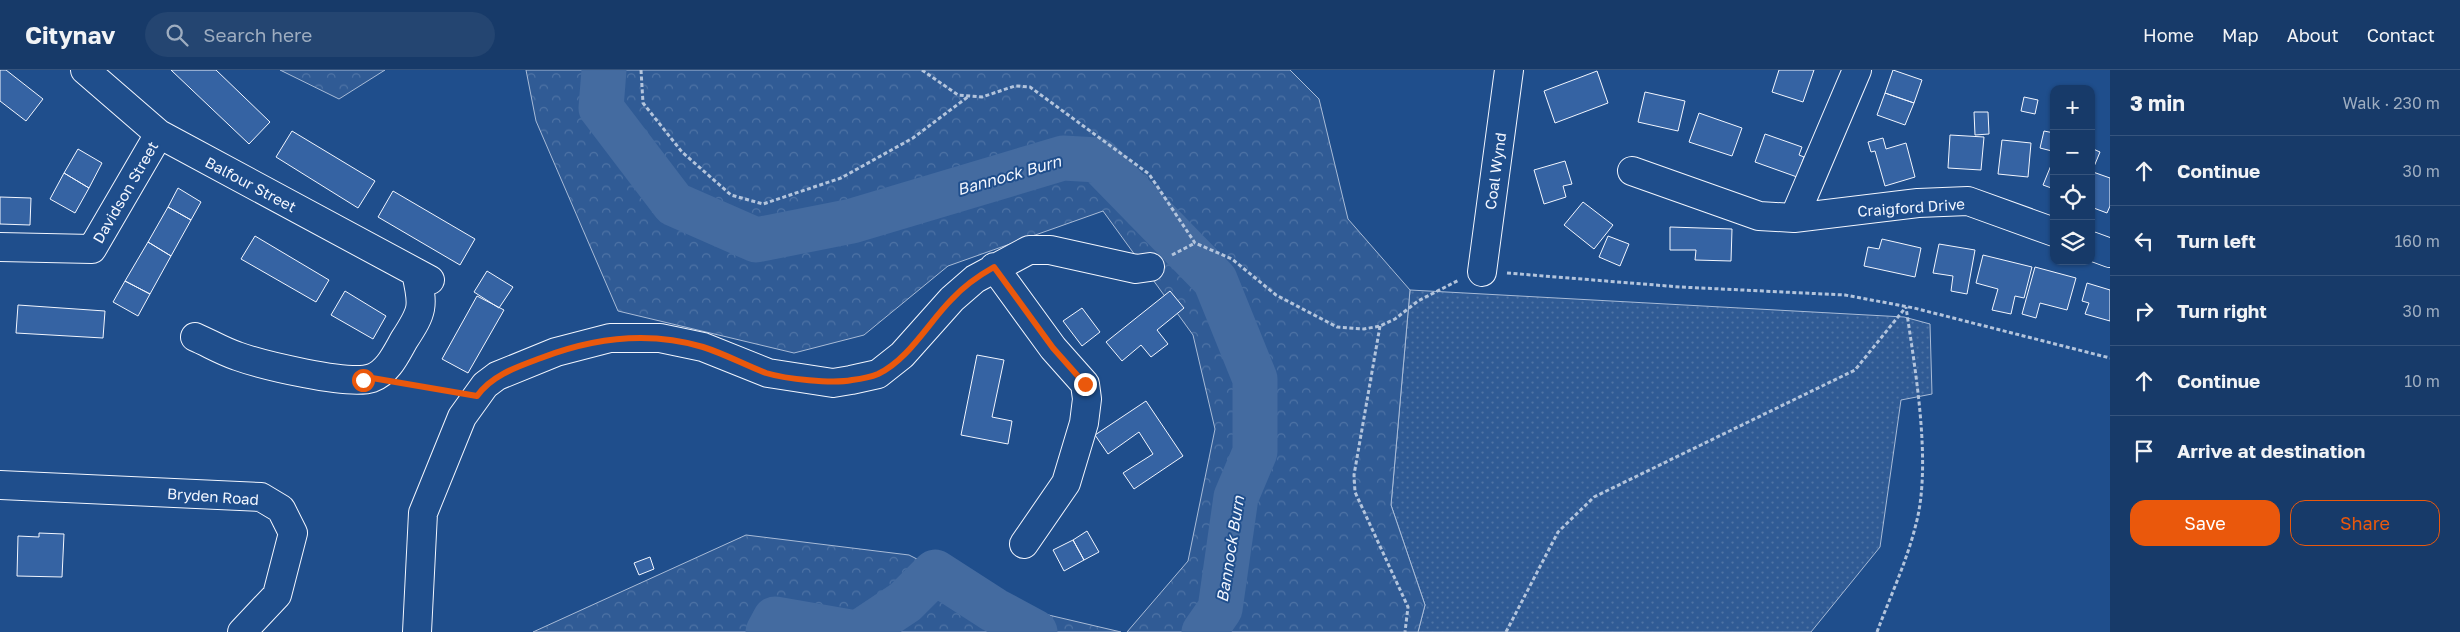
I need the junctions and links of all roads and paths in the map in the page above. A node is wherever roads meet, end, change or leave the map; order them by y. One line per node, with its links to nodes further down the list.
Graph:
1 (84, 70): 7 (street, Balfour Street)
2 (640, 70): 6 (path)
3 (922, 70): 6 (path)
4 (1508, 70): 16 (street, Coal Wynd)
5 (1857, 70): 9 (street)
6 (969, 96): 18 (path)
7 (159, 134): 11 (street, Davidson Street); 21 (street, Balfour Street)
8 (1632, 171): 9 (street, Craigford Drive)
9 (1794, 218): 10 (street, Craigford Drive)
10 (2050, 231)
11 (0, 247)
12 (2095, 247): 13 (street)
13 (2110, 253)
14 (994, 267): 15 (street); 22 (street); 24 (street)
15 (1150, 267)
16 (1482, 272): 17 (path); 18 (path)
17 (1906, 307): 20 (path); 28 (path); 29 (path)
18 (1380, 326): 27 (path)
19 (195, 337): 21 (street)
20 (2110, 358)
21 (372, 378): 22 (path)
22 (477, 396): 26 (street)
23 (0, 485): 25 (street, Bryden Road)
24 (1024, 544)
25 (242, 632)
26 (417, 632)
27 (1404, 632)
28 (1506, 632)
29 (1877, 632)

